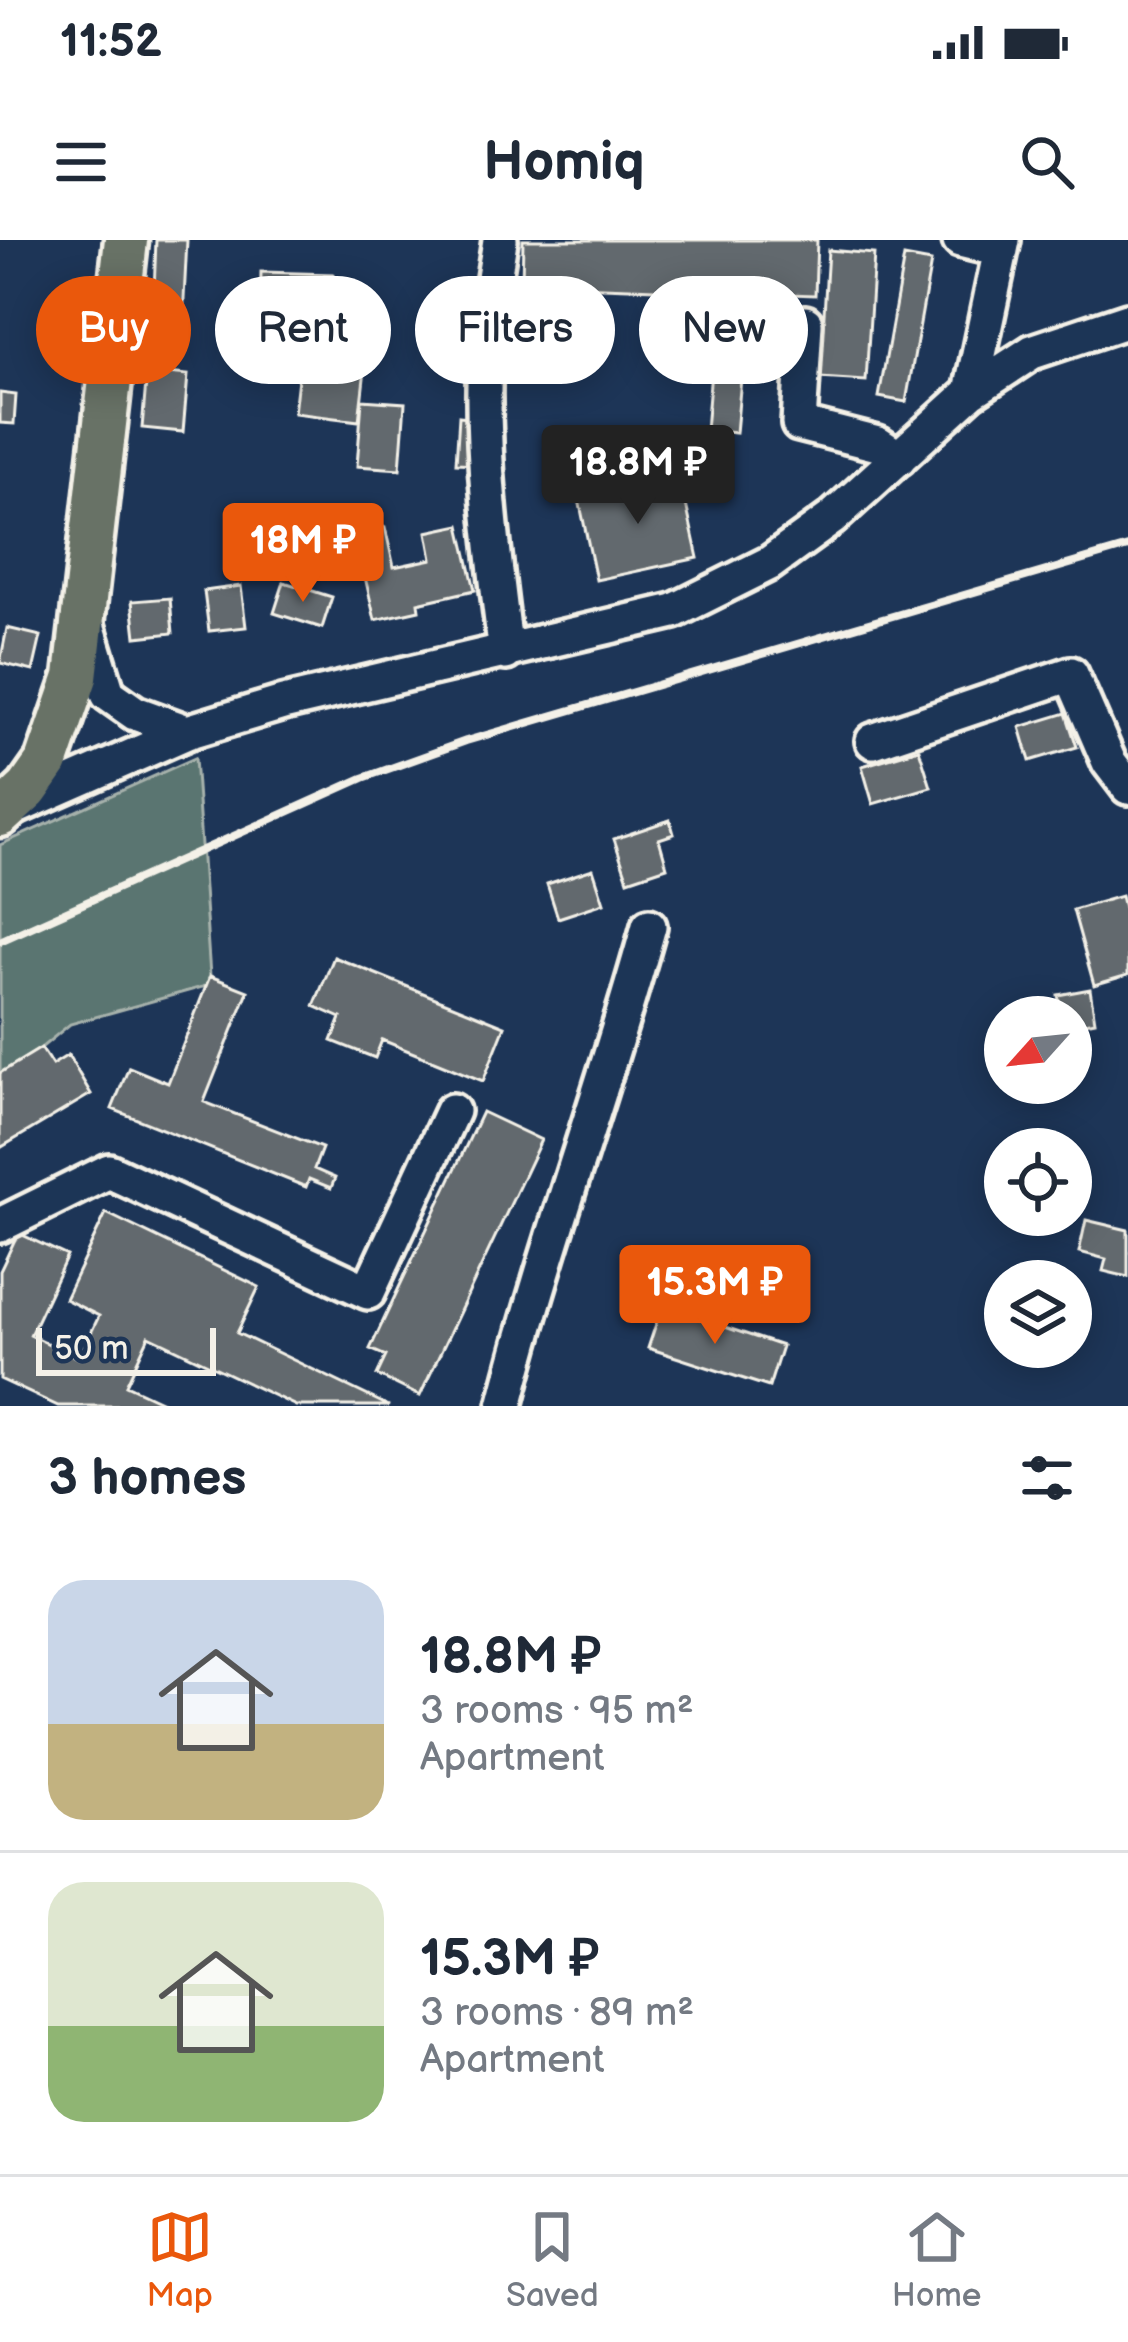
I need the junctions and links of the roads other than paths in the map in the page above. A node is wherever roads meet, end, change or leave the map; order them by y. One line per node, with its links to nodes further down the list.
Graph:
1 (127, 240): 9 (main road)
2 (500, 240): 10 (street)
3 (960, 240): 4 (street)
4 (1002, 245): 7 (street)
5 (1128, 320): 7 (street)
6 (801, 384): 8 (street)
7 (970, 392): 8 (street)
8 (899, 458): 10 (street)
9 (83, 613): 11 (street); 14 (main road)
10 (506, 653): 11 (street)
11 (187, 732): 14 (street)
12 (873, 741): 13 (street)
13 (1128, 787)
14 (2, 814)
15 (649, 926): 18 (street)
16 (452, 1111): 17 (street)
17 (0, 1225)
18 (505, 1406)

